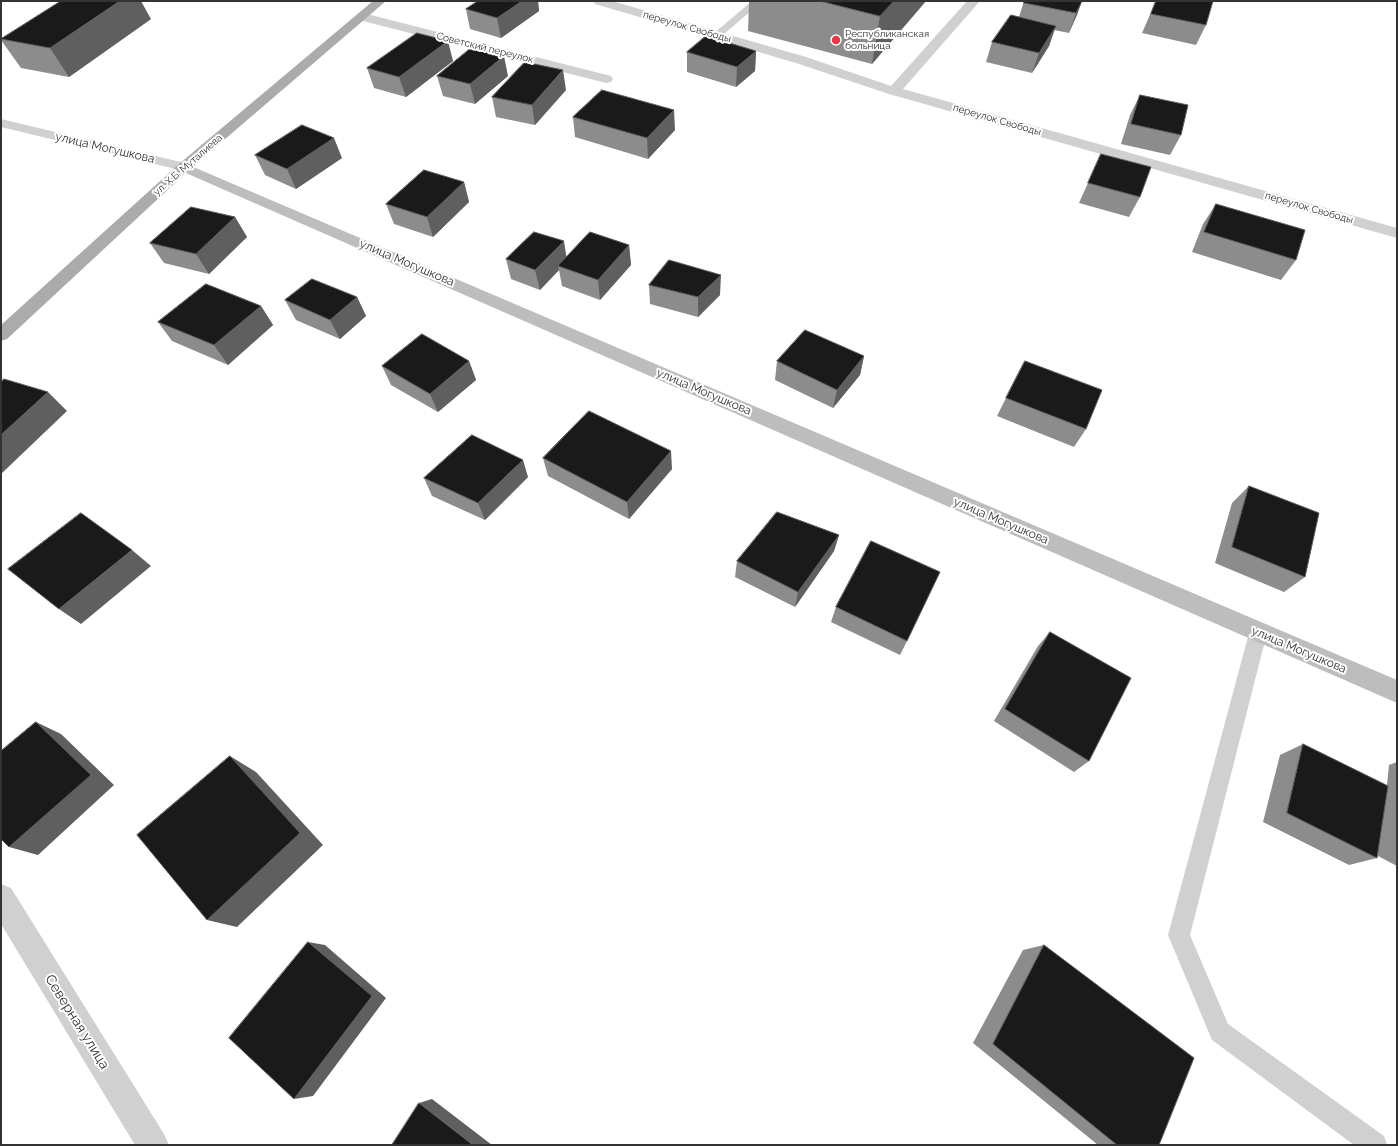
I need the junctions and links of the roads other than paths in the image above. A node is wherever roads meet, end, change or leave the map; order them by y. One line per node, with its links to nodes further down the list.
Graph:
1 (380, 1): 5 (main road, ул. Х.Б. Муталиева)
2 (599, 1): 6 (street, переулок Свободы)
3 (758, 1): 6 (lane)
4 (974, 1): 8 (street)
5 (363, 17): 7 (street, Советский переулок); 10 (main road, ул. Х.Б. Муталиева)
6 (716, 36): 8 (street, переулок Свободы)
7 (606, 79)
8 (894, 92): 11 (street, переулок Свободы)
9 (1, 123): 10 (street, улица Могушкова)
10 (184, 167): 12 (main road, ул. Х.Б. Муталиева); 13 (street, улица Могушкова)
11 (1397, 233)
12 (1, 335)
13 (1258, 633): 14 (street, улица Могушкова); 17 (lane)
14 (1397, 692)
15 (1, 898): 16 (street, Северная улица)
16 (153, 1145)
17 (1375, 1145)

